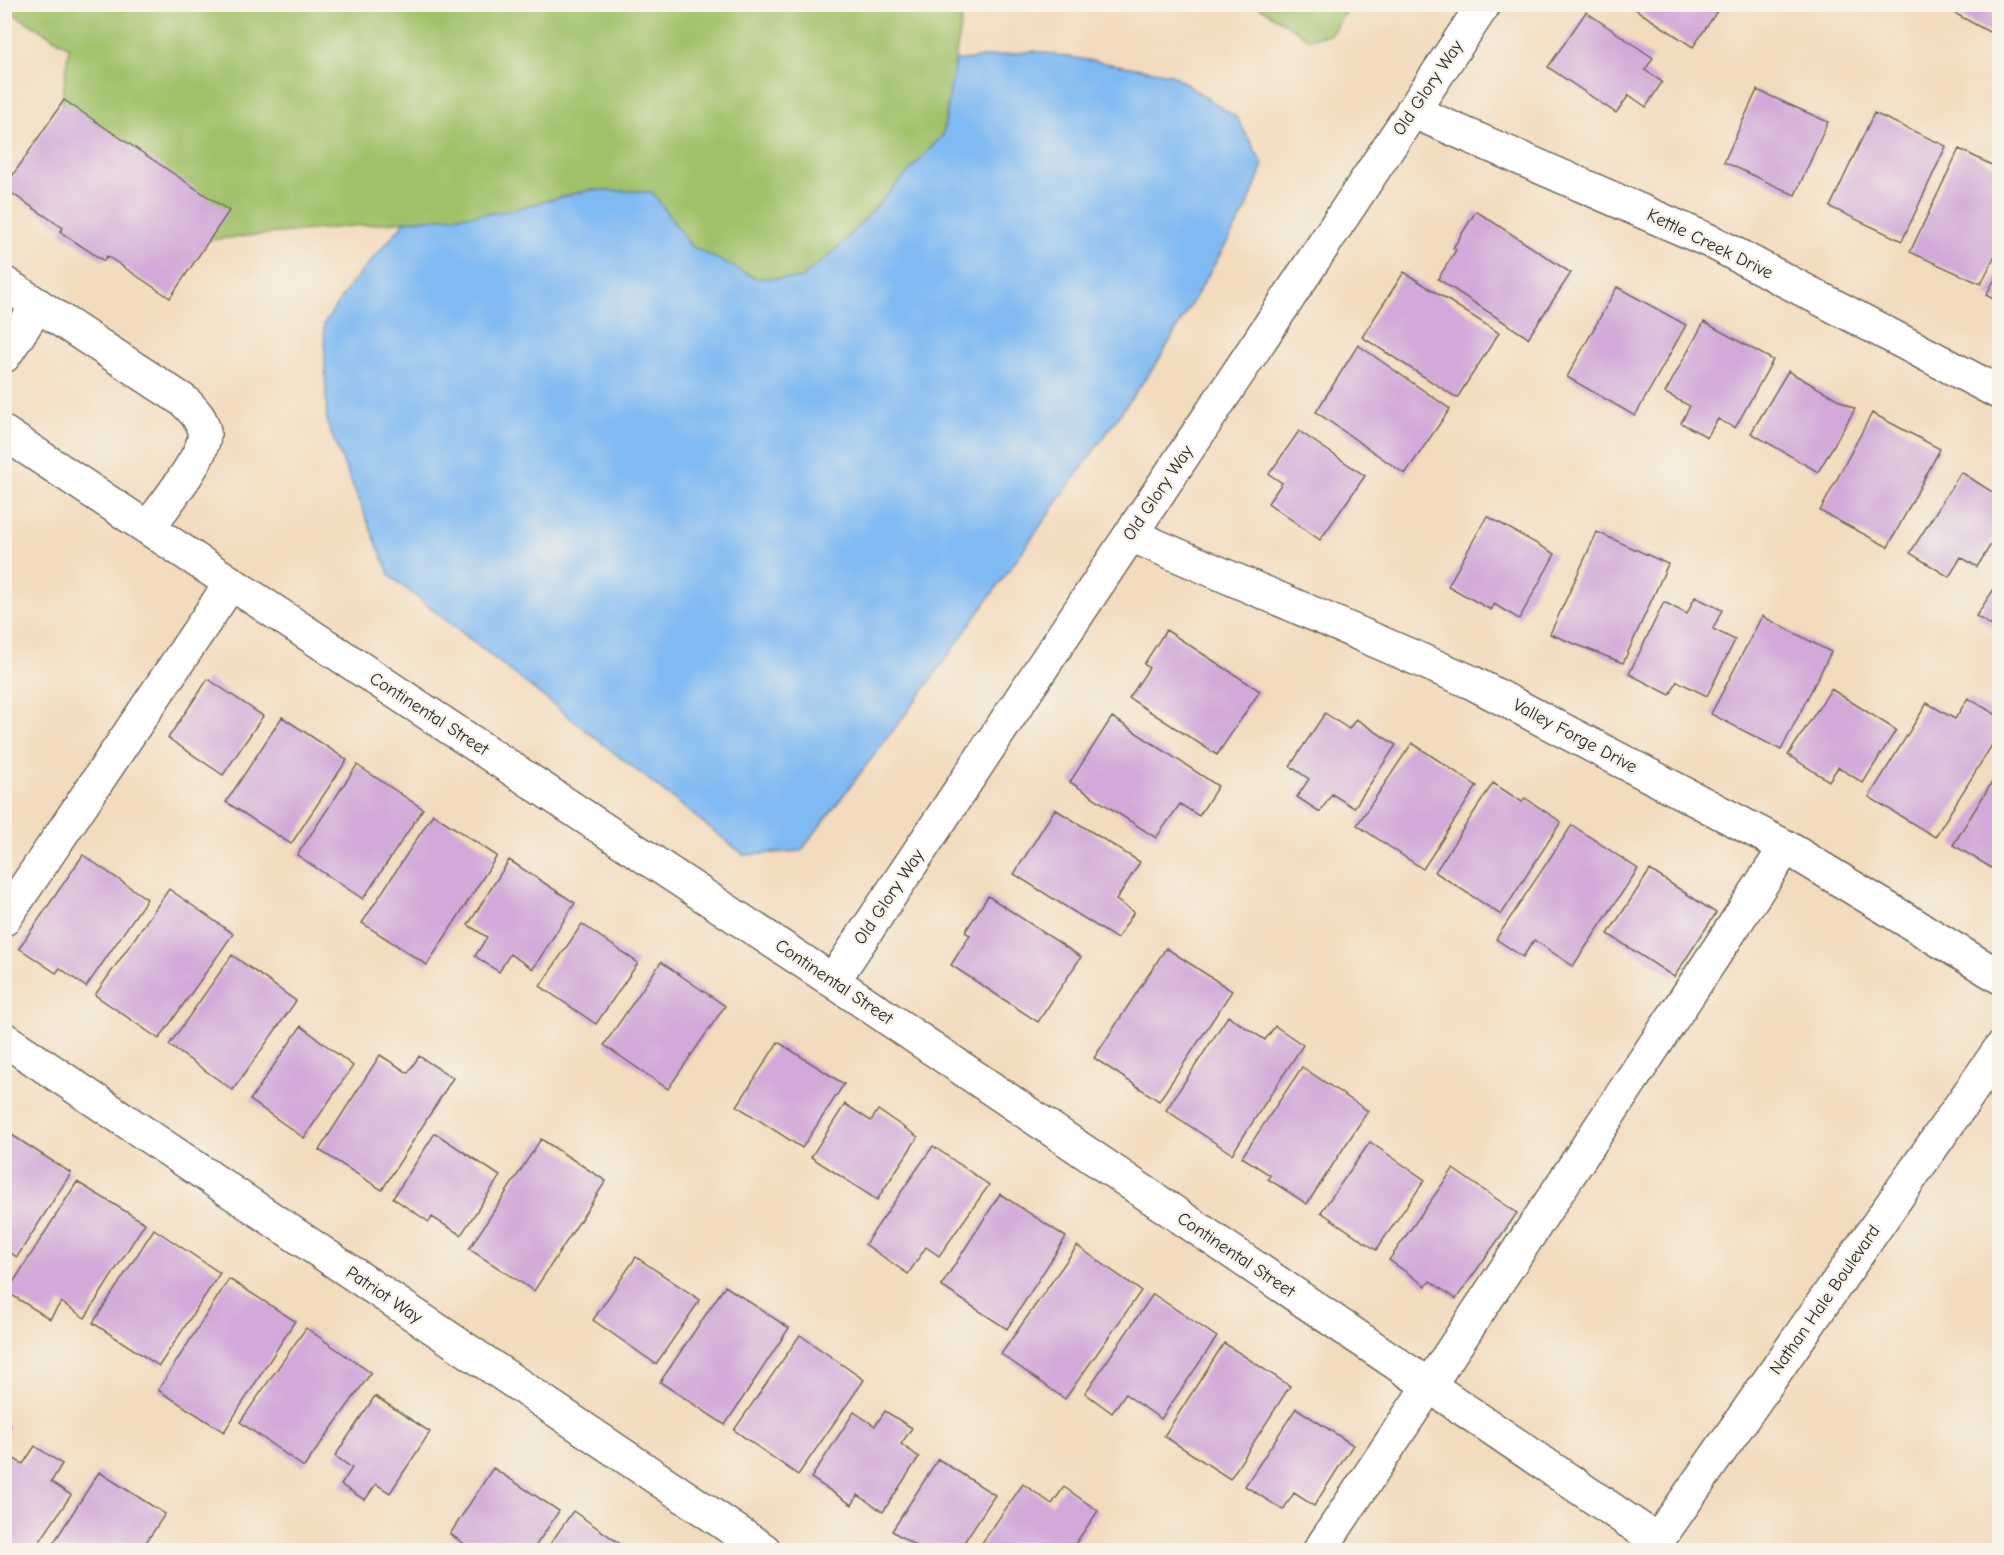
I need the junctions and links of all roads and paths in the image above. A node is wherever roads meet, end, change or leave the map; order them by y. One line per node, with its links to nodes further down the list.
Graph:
1 (1484, 4): 2 (street, Old Glory Way)
2 (1412, 111): 6 (street, Kettle Creek Drive); 9 (street, Old Glory Way)
3 (4, 283): 4 (street)
4 (38, 305): 5 (street); 8 (street)
5 (4, 356)
6 (2000, 393)
7 (5, 433): 8 (street, Continental Street)
8 (148, 528): 10 (street, Continental Street)
9 (1131, 535): 11 (street, Valley Forge Drive); 14 (street, Old Glory Way)
10 (231, 583): 12 (street); 14 (street, Continental Street)
11 (1786, 847): 13 (street, Valley Forge Drive); 17 (street)
12 (4, 919)
13 (2000, 977)
14 (833, 981): 17 (street, Continental Street)
15 (4, 1039): 19 (street, Patriot Way)
16 (2000, 1050): 18 (street, Nathan Hale Boulevard)
17 (1431, 1387): 18 (street, Continental Street); 20 (street)
18 (1654, 1546)
19 (764, 1551)
20 (1320, 1551)

